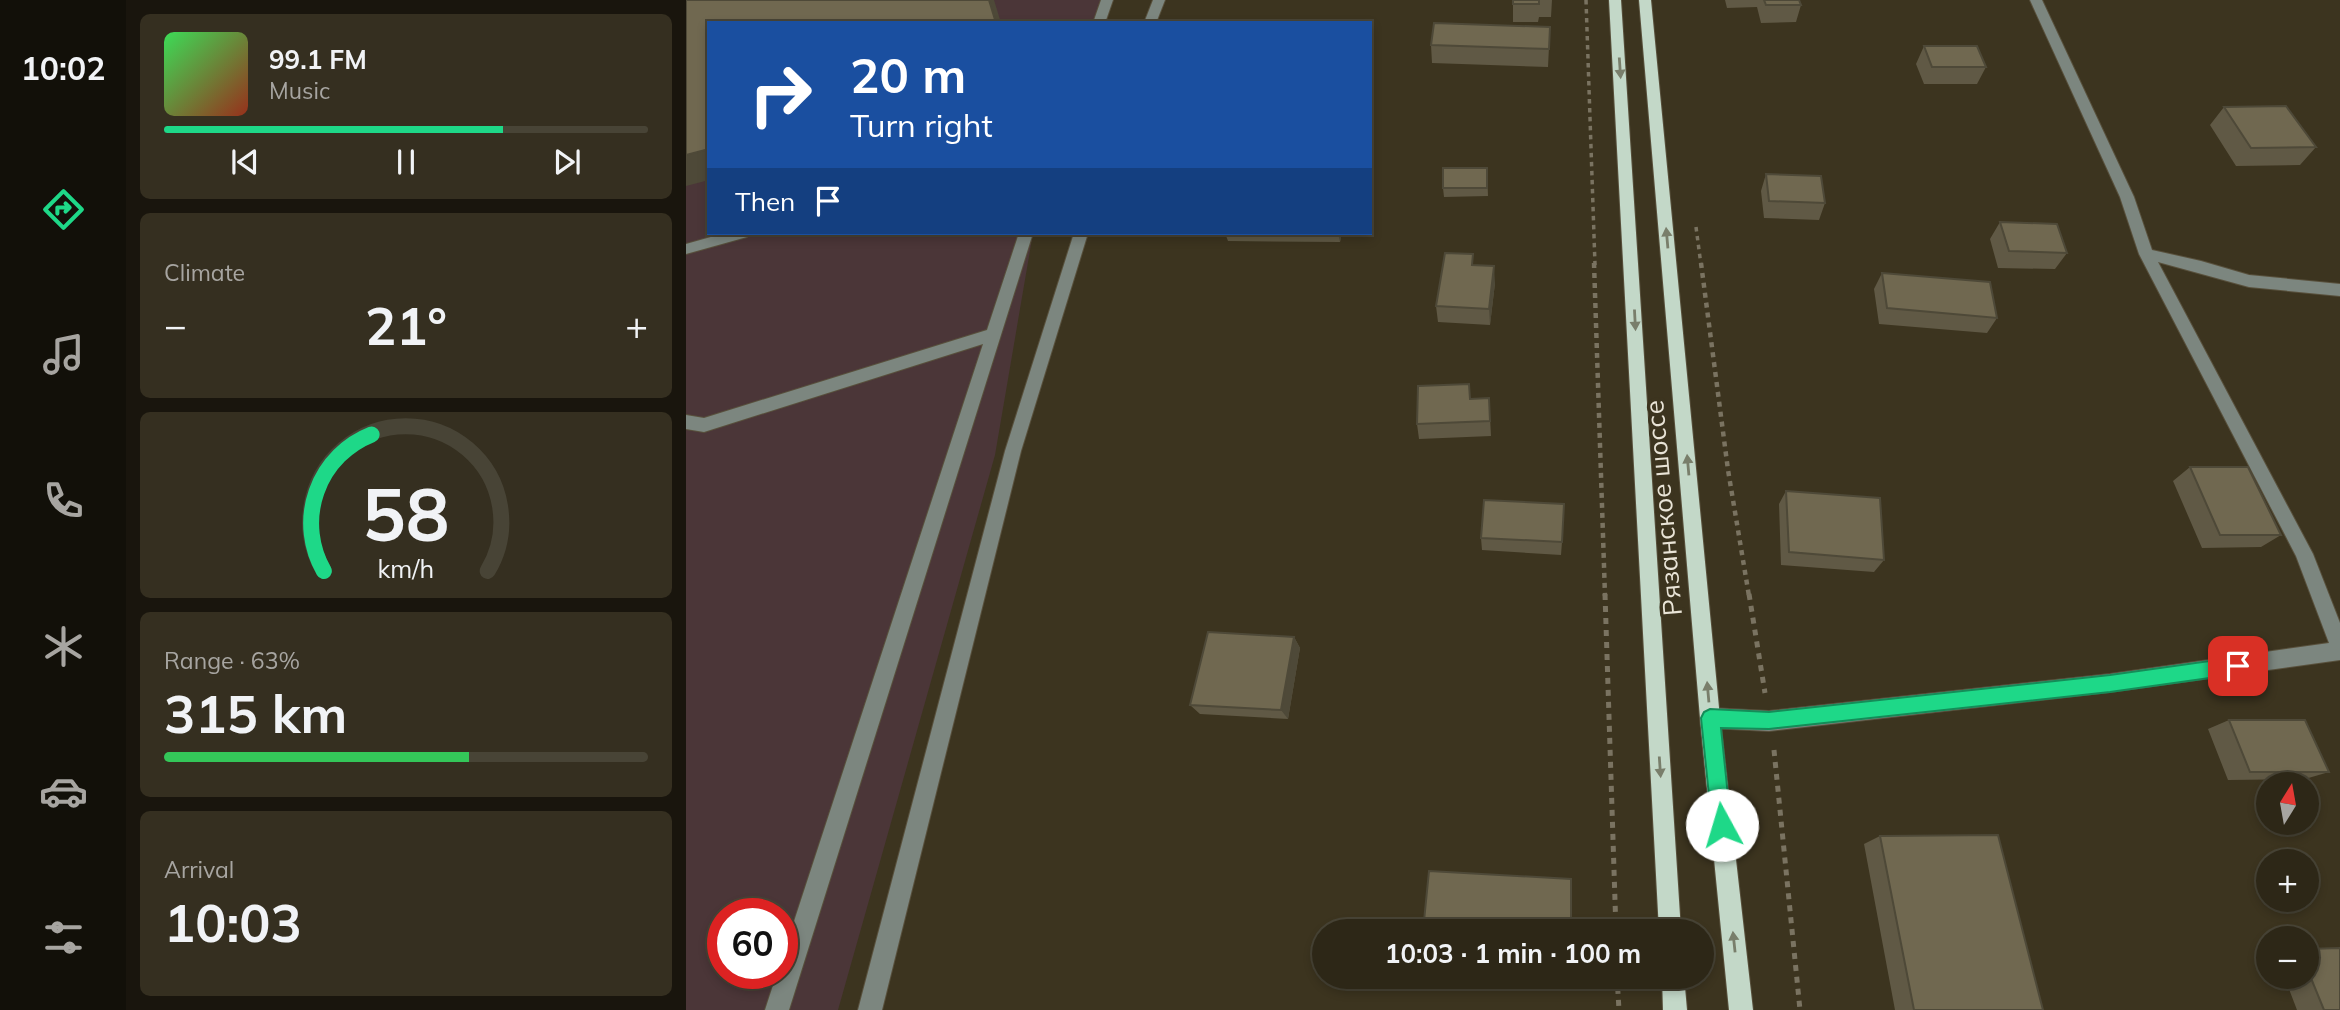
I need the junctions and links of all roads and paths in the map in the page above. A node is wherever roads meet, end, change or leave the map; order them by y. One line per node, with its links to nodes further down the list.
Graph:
1 (1107, 0): 7 (street)
2 (1159, 0): 8 (street)
3 (1586, 0): 21 (path)
4 (1615, 0): 22 (main road, Рязанское шоссе, one-way to 22)
5 (1645, 0): 19 (main road, Рязанское шоссе, one-way to 5)
6 (2036, 0): 14 (street)
7 (1100, 21)
8 (1151, 21)
9 (1695, 215): 20 (path)
10 (734, 235): 13 (street)
11 (1025, 235): 16 (street)
12 (1080, 235): 26 (street)
13 (686, 249)
14 (2146, 254): 15 (street); 18 (street)
15 (2340, 290)
16 (994, 334): 17 (street); 25 (street)
17 (686, 422)
18 (2340, 649): 20 (street)
19 (1710, 718): 20 (street); 29 (main road, Рязанское шоссе, one-way to 19)
20 (1769, 720): 30 (path)
21 (1616, 919)
22 (1669, 919)
23 (1618, 989): 27 (path)
24 (1674, 989): 28 (main road)
25 (777, 1010)
26 (870, 1010)
27 (1619, 1010)
28 (1675, 1010)
29 (1741, 1010)
30 (1800, 1010)

